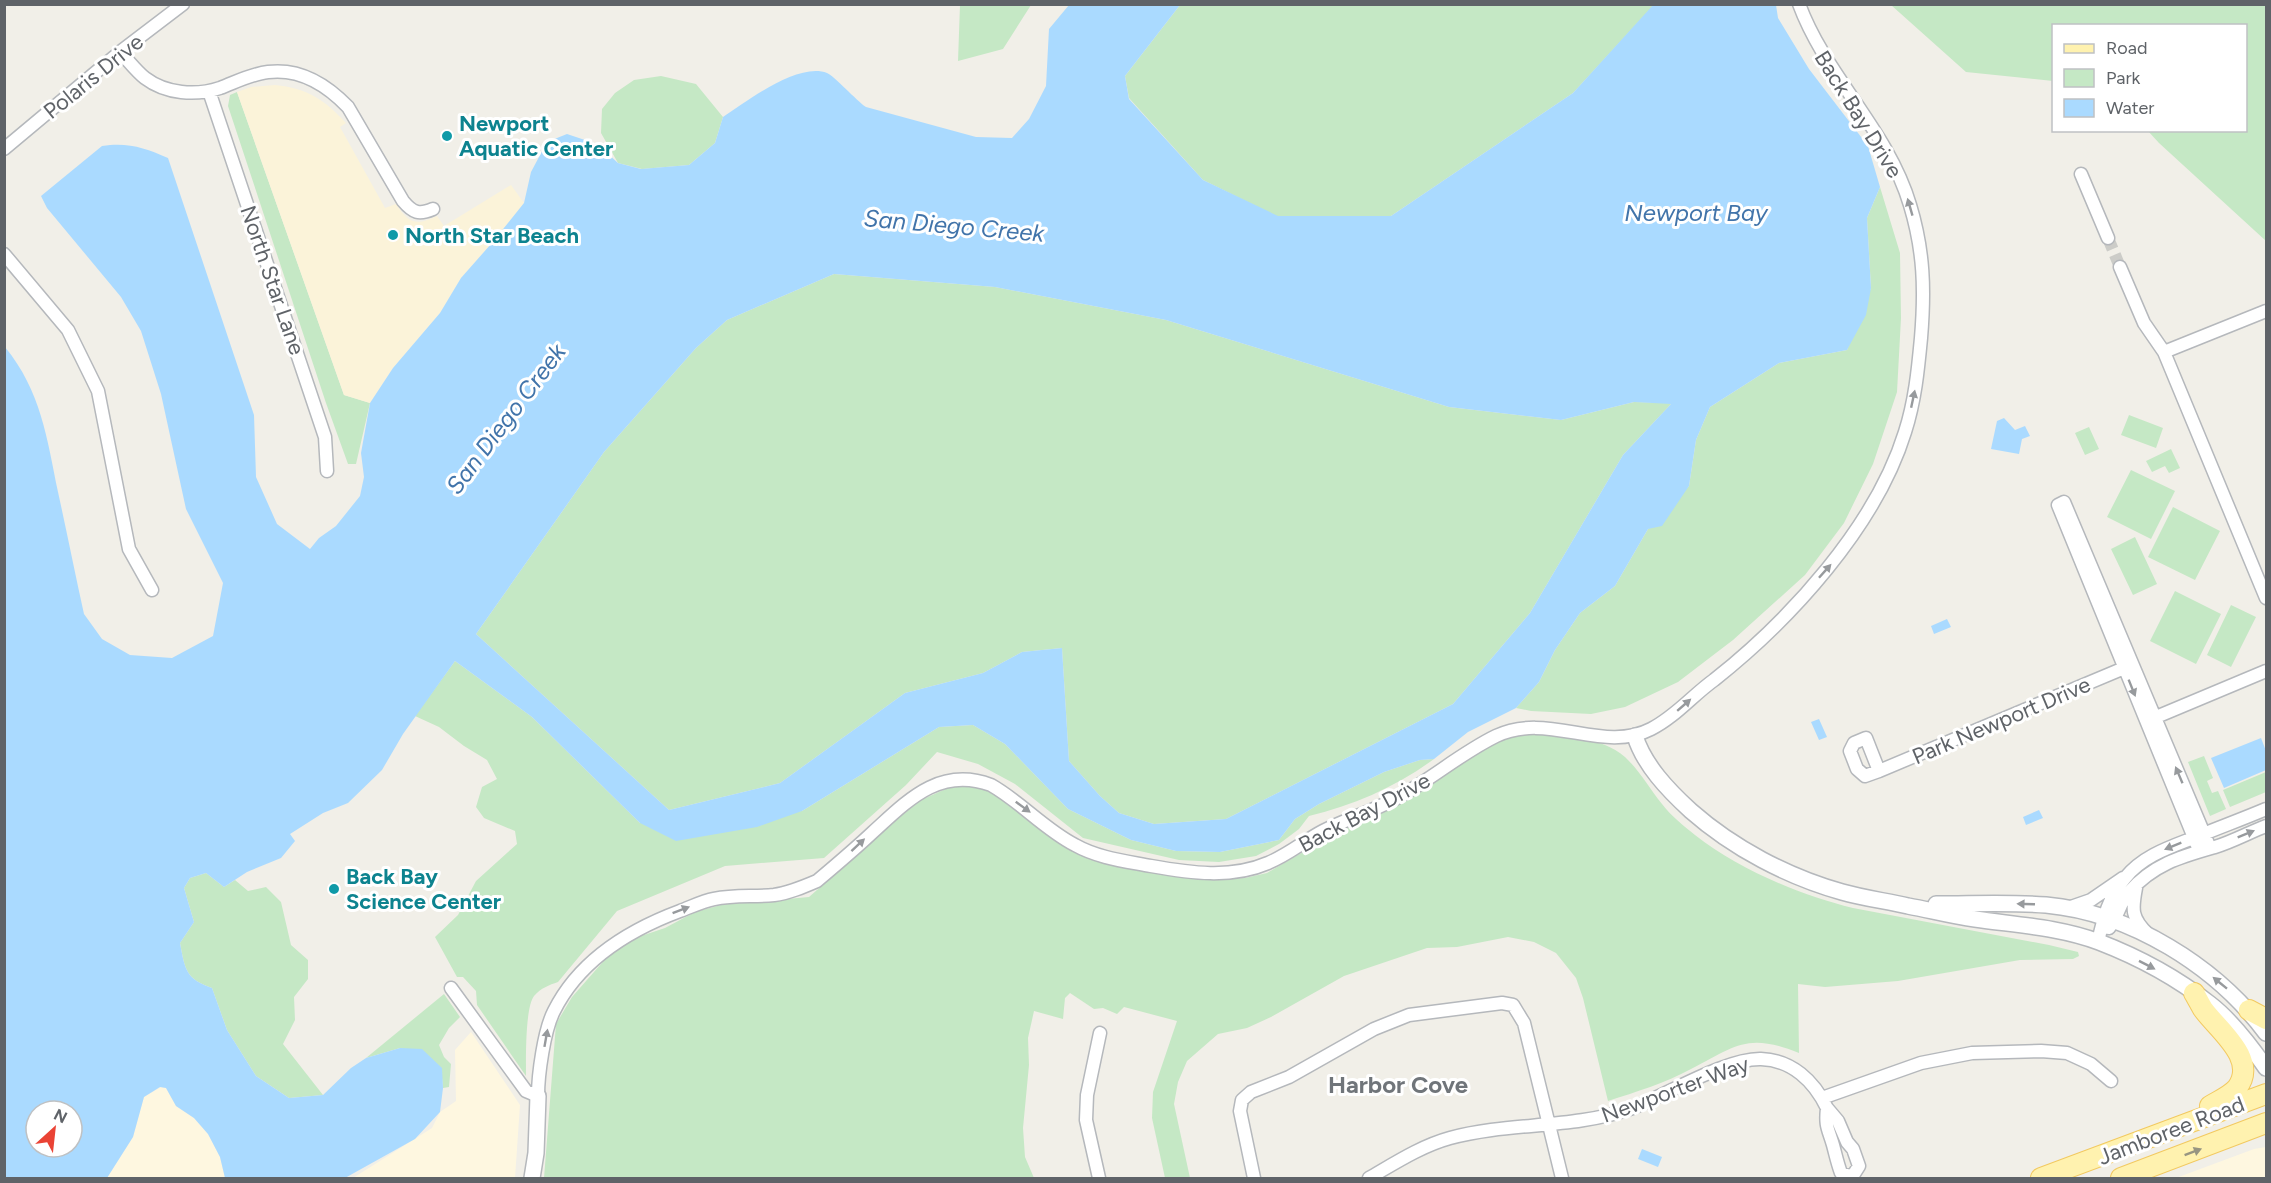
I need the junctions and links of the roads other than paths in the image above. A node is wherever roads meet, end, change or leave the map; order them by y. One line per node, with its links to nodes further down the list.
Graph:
1 (183, 4): 3 (street, Polaris Drive)
2 (1799, 4): 20 (street, Back Bay Drive, one-way to 2)
3 (120, 52): 4 (street); 5 (street, Polaris Drive)
4 (209, 91): 7 (street); 13 (street, North Star Lane)
5 (4, 149)
6 (2081, 174): 8 (street)
7 (433, 208)
8 (2108, 238)
9 (4, 254): 15 (street)
10 (2120, 267): 12 (street)
11 (2266, 311): 12 (street)
12 (2164, 352): 14 (street)
13 (327, 471)
14 (2263, 580): 16 (street)
15 (152, 590)
16 (2266, 598)
17 (2128, 666): 17 (street); 19 (street); 21 (street, Park Newport Drive)
18 (2266, 671): 19 (street)
19 (2150, 720): 24 (street)
20 (1635, 736): 28 (street); 42 (street, Back Bay Drive, one-way to 20)
21 (1879, 771)
22 (2266, 809): 24 (street)
23 (2266, 826): 25 (street, one-way to 23)
24 (2199, 836): 25 (street); 26 (street, one-way to 26)
25 (2204, 849): 27 (street)
26 (2124, 878): 29 (street); 30 (street)
27 (2137, 884): 30 (street); 31 (street)
28 (1903, 904): 29 (street, one-way to 28); 32 (street)
29 (2065, 908): 30 (street)
30 (2109, 919): 31 (street); 32 (street)
31 (2152, 938): 35 (street, one-way to 31)
32 (2098, 942): 34 (street, one-way to 34)
33 (451, 988): 42 (street)
34 (2194, 993): 39 (street); 46 (main road)
35 (2249, 1010): 36 (main road); 37 (street)
36 (2266, 1019)
37 (2266, 1033)
38 (1100, 1034): 53 (street)
39 (2266, 1068)
40 (2111, 1081): 43 (street)
41 (2266, 1094): 46 (main road, Jamboree Road)
42 (538, 1096): 52 (street, Back Bay Drive)
43 (1825, 1103): 45 (street, Newporter Way); 49 (street, Newporter Way); 50 (street, Newporter Way)
44 (2266, 1123): 47 (main road, Jamboree Road)
45 (1549, 1124): 54 (street); 55 (street, Newporter Way); 56 (street)
46 (2173, 1129): 57 (main road, Jamboree Road)
47 (2234, 1136): 48 (main road); 58 (main road, Jamboree Road, one-way to 47)
48 (2266, 1136)
49 (1847, 1142): 50 (street); 51 (street, Newporter Way)
50 (1833, 1146): 51 (street, Newporter Way)
51 (1852, 1178)
52 (532, 1179)
53 (1099, 1179)
54 (1254, 1179)
55 (1369, 1179)
56 (1562, 1179)
57 (2041, 1179)
58 (2121, 1179)

